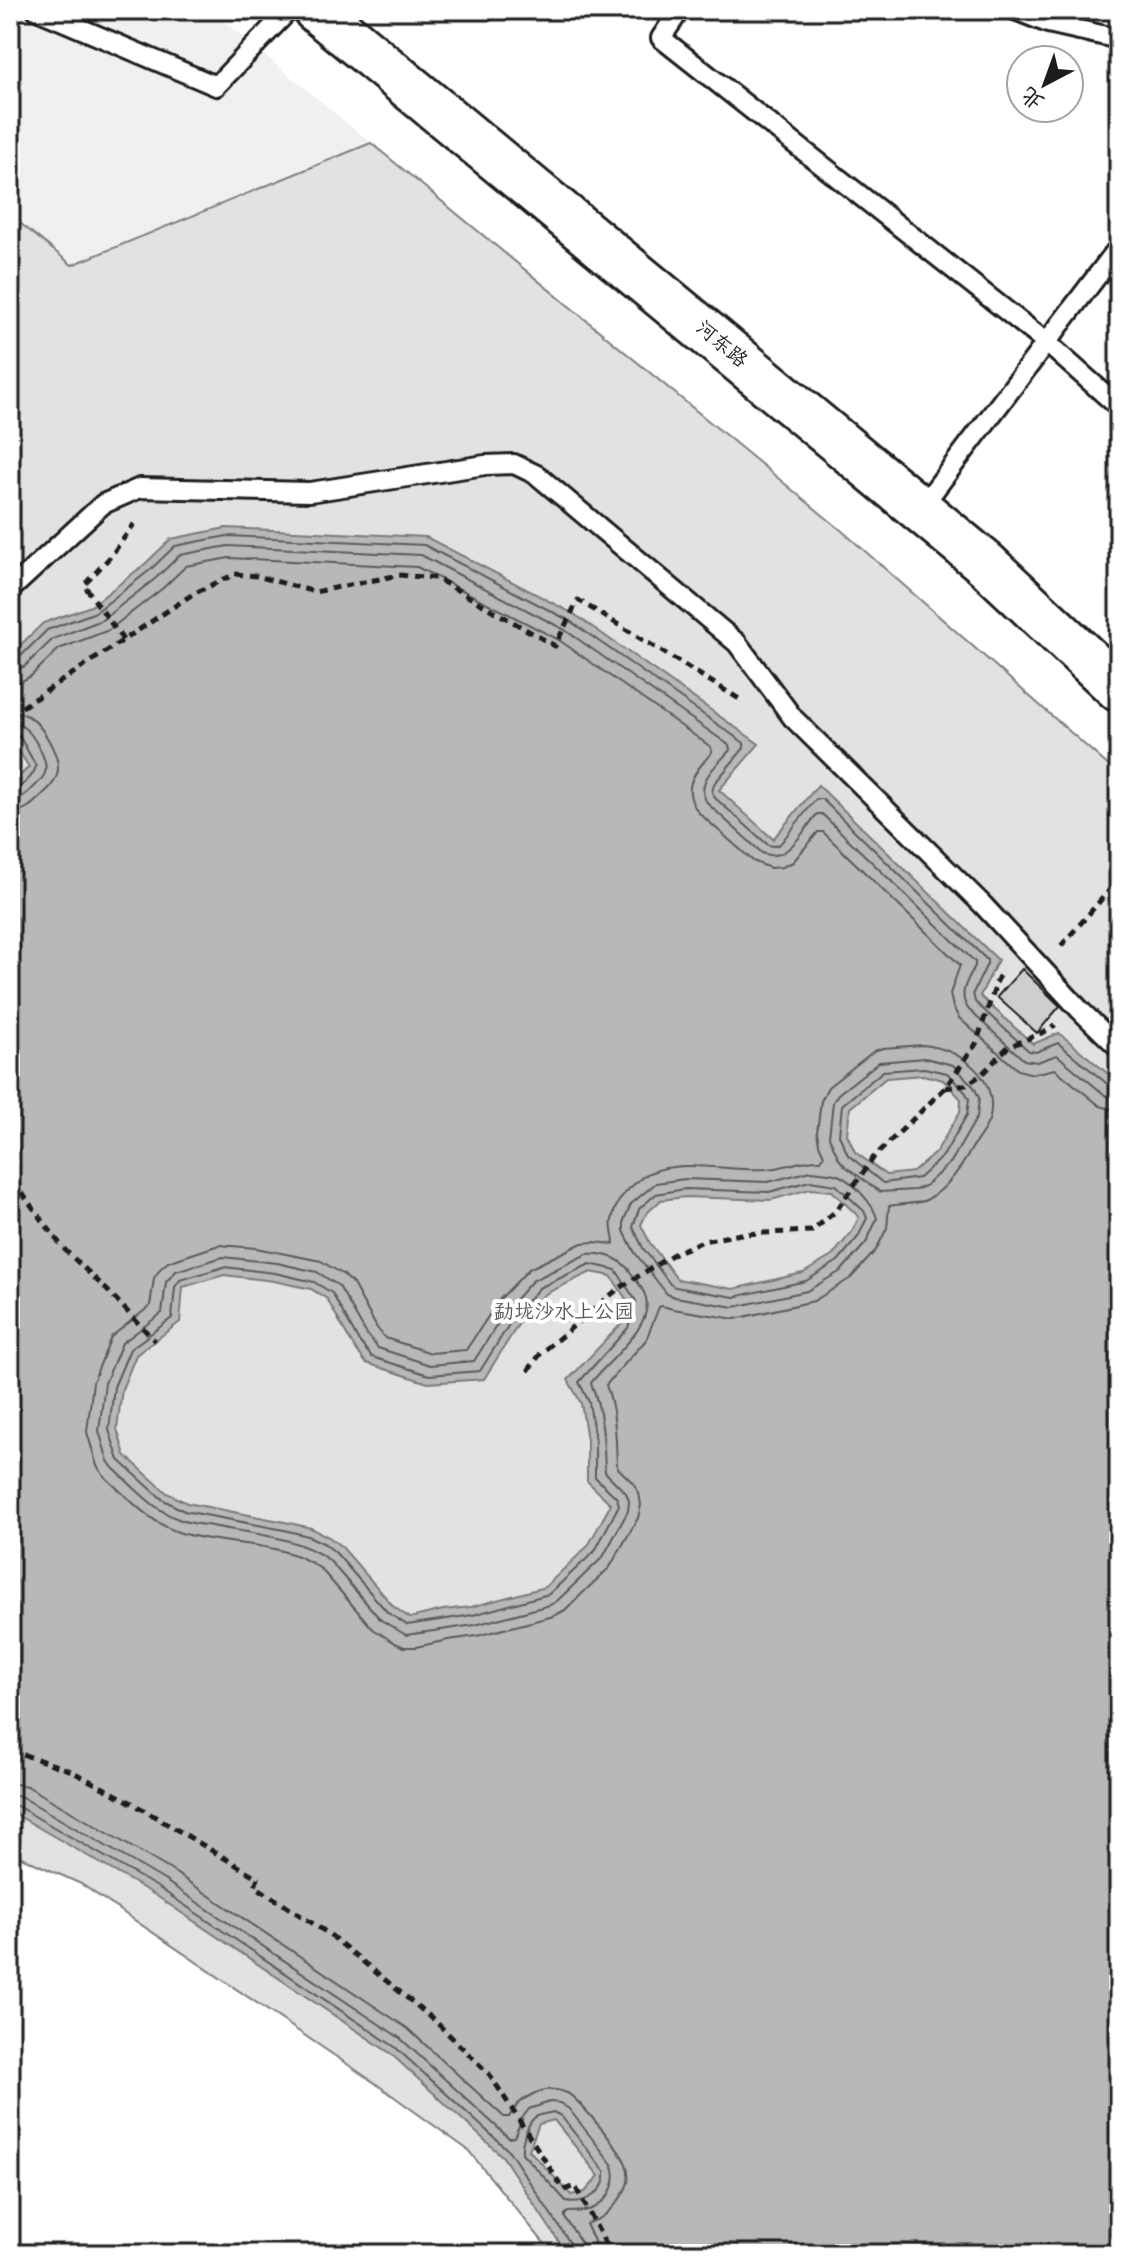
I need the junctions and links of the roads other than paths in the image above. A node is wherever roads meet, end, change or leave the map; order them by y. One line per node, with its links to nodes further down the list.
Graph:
1 (37, 10): 2 (lane)
2 (289, 10)
3 (316, 10): 10 (street, 河东路)
4 (680, 10): 8 (lane)
5 (1015, 10): 6 (lane)
6 (1119, 39)
7 (1119, 247): 8 (lane)
8 (1047, 343): 9 (lane); 10 (lane)
9 (1119, 407)
10 (920, 509): 12 (street, 河东路)
11 (10, 590): 13 (lane)
12 (1119, 689)
13 (1119, 1048)

